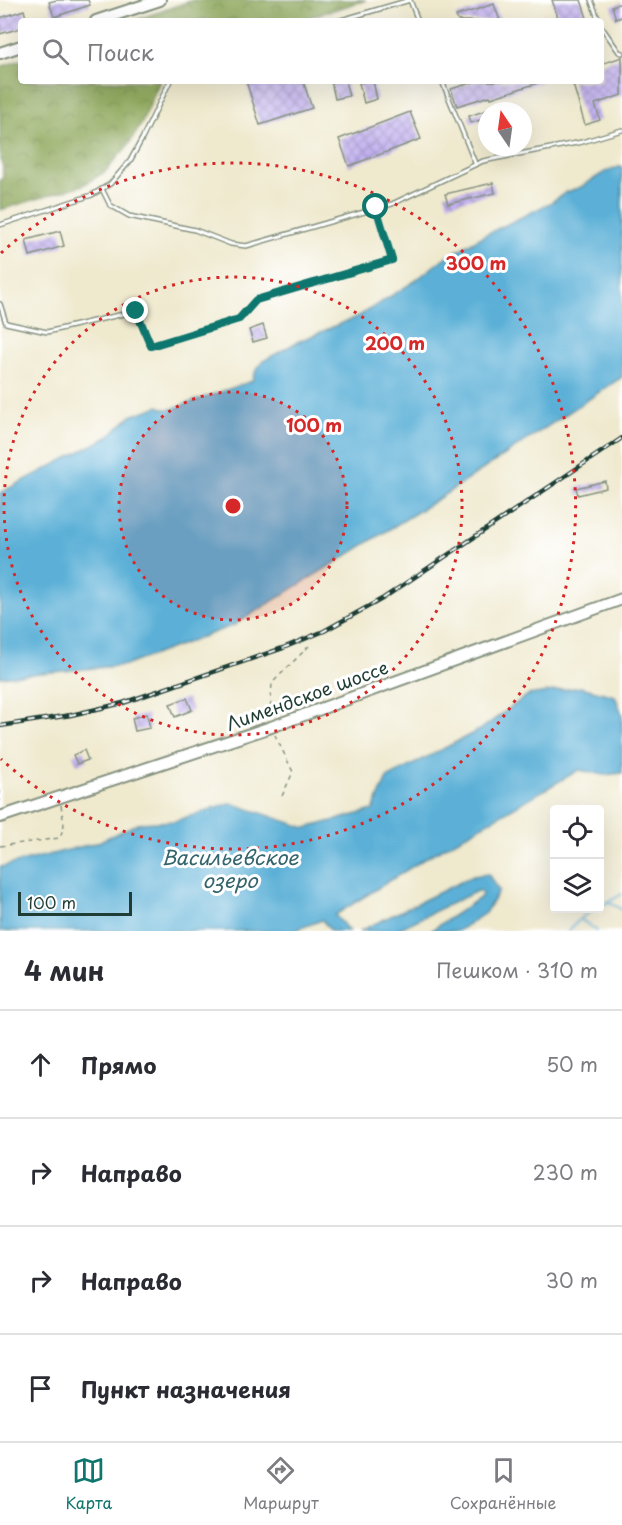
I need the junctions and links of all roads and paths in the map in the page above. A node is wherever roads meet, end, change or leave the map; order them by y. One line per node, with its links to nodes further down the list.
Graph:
1 (160, 0): 3 (main road)
2 (591, 0): 6 (lane)
3 (105, 18)
4 (348, 18): 5 (lane)
5 (417, 18)
6 (598, 18)
7 (604, 31): 10 (lane)
8 (18, 47): 9 (main road)
9 (0, 53)
10 (622, 53)
11 (168, 84): 15 (lane)
12 (443, 84): 14 (lane)
13 (622, 130): 14 (lane)
14 (475, 164): 16 (lane)
15 (102, 189): 16 (lane); 17 (lane)
16 (376, 207): 18 (path)
17 (0, 225)
18 (392, 260): 19 (lane)
19 (0, 304)
20 (622, 598): 22 (main road, Лимендское шоссе)
21 (309, 646): 22 (path)
22 (271, 727): 24 (main road, Лимендское шоссе); 25 (path)
23 (0, 790): 26 (path)
24 (60, 796): 27 (main road, Лимендское шоссе); 28 (path)
25 (282, 796)
26 (0, 801)
27 (0, 817)
28 (0, 846)

